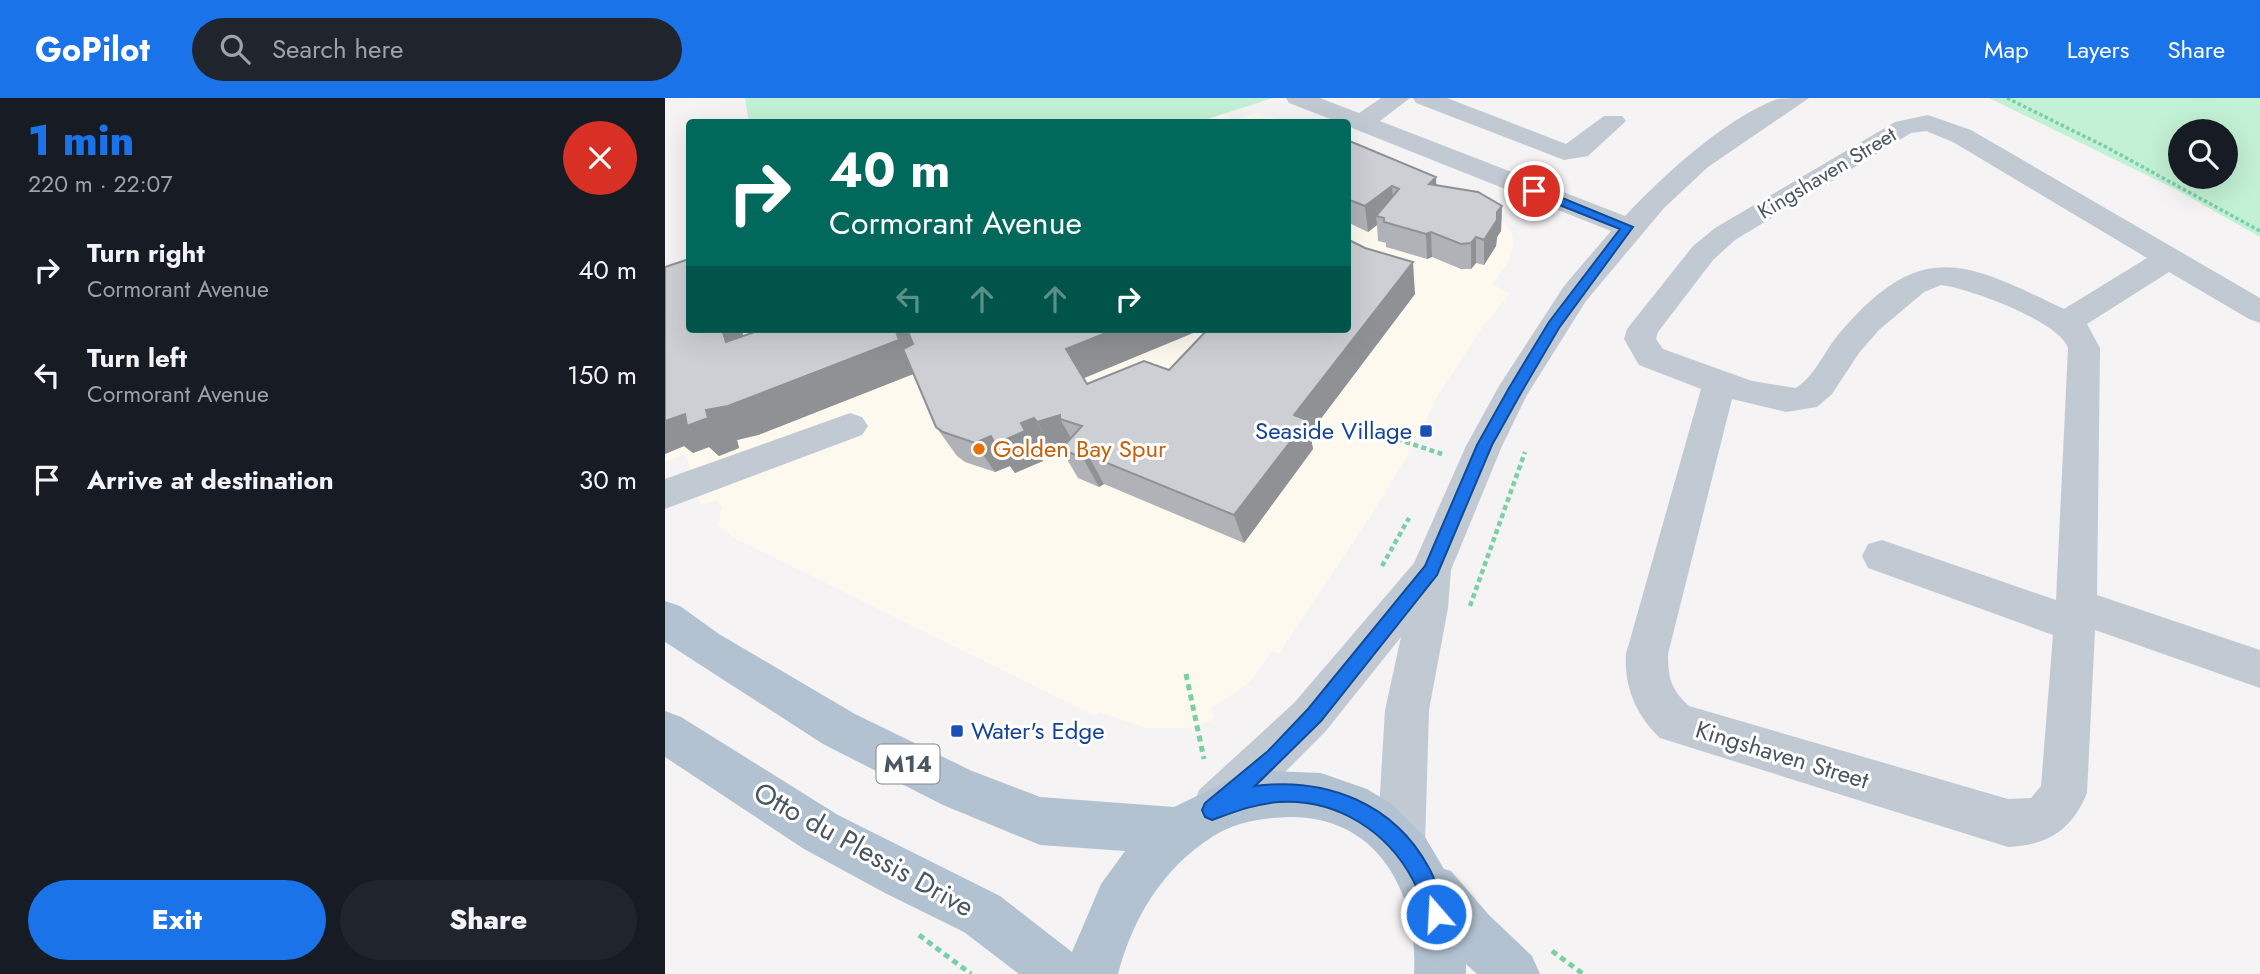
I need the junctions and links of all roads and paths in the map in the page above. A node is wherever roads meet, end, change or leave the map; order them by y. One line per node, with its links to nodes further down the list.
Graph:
1 (1299, 98): 6 (street)
2 (1398, 98): 6 (street)
3 (1425, 98): 7 (street)
4 (1797, 98): 8 (street)
5 (2007, 98): 9 (path)
6 (1348, 112): 8 (street)
7 (1613, 121)
8 (1627, 227): 17 (street)
9 (2260, 231)
10 (2171, 257): 11 (street, Kingshaven Street); 12 (street); 13 (street, Kingshaven Street)
11 (2260, 312)
12 (2066, 323): 13 (street, Kingshaven Street); 22 (street, Kingshaven Street)
13 (1720, 381): 22 (street, Kingshaven Street)
14 (850, 426): 18 (street)
15 (1373, 431): 17 (path)
16 (1525, 450): 21 (path)
17 (1477, 463): 20 (street)
18 (672, 496)
19 (1882, 556): 22 (street)
20 (1431, 570): 28 (street); 29 (street)
21 (1468, 612)
22 (2075, 615): 24 (street)
23 (665, 619): 28 (main road, M14)
24 (2260, 669)
25 (1186, 674): 27 (path)
26 (665, 732): 31 (main road, Otto du Plessis Drive)
27 (1205, 763)
28 (1195, 821): 29 (main road, M14); 32 (main road, M14)
29 (1412, 860): 30 (main road, M14); 33 (main road, M14)
30 (1527, 958): 34 (path)
31 (1058, 974)
32 (1092, 974)
33 (1440, 974)
34 (1583, 974)

